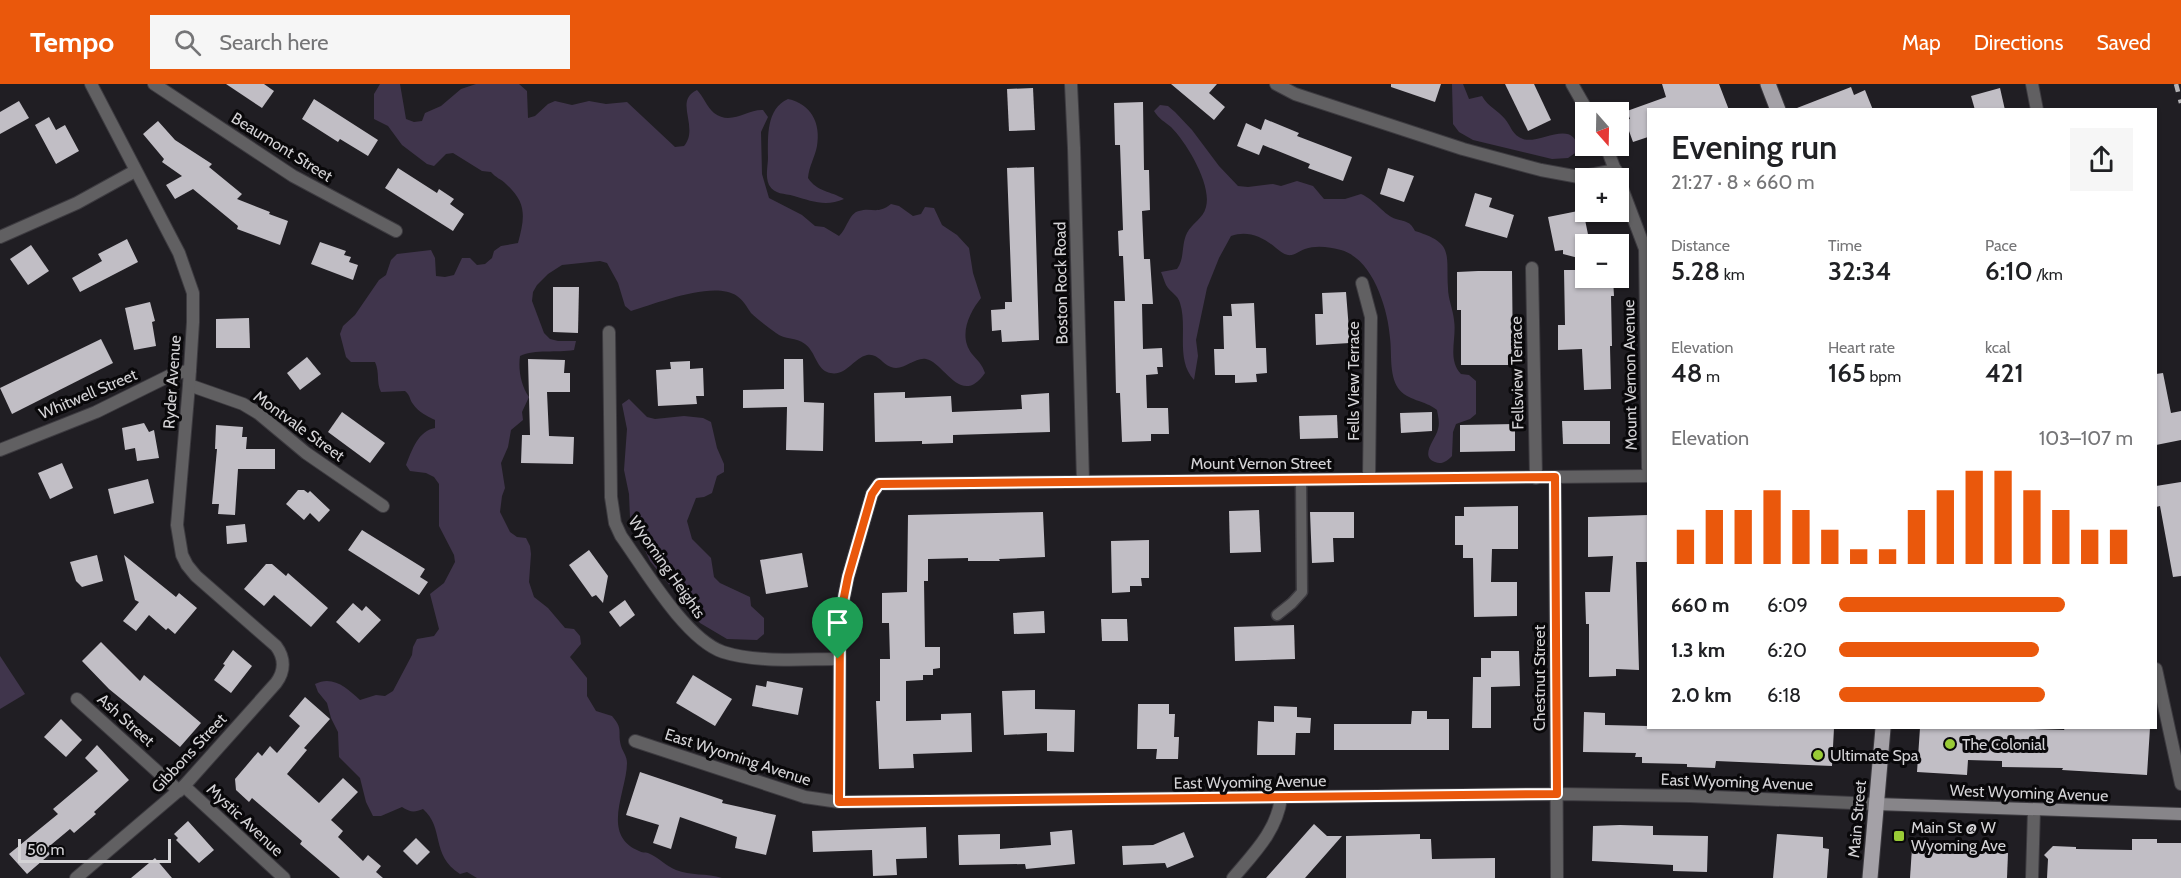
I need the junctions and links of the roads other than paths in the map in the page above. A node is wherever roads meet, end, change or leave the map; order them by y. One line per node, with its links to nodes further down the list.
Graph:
1 (91, 84): 11 (street, Ryder Avenue)
2 (154, 84): 14 (street, Beaumont Street)
3 (1071, 84): 28 (street, Boston Rock Road)
4 (1276, 84): 12 (street)
5 (1572, 84): 8 (street)
6 (1768, 84): 9 (main road)
7 (2032, 84): 10 (street)
8 (1582, 102)
9 (1777, 108)
10 (2037, 108)
11 (135, 171): 15 (street); 19 (street, Ryder Avenue)
12 (1575, 176)
13 (1629, 205): 21 (street, Mount Vernon Avenue)
14 (396, 231)
15 (0, 237)
16 (1532, 268): 25 (street, Fellsview Terrace)
17 (1362, 283): 27 (street, Fells View Terrace)
18 (609, 332): 31 (street, Wyoming Heights)
19 (190, 370): 20 (street, Ryder Avenue); 22 (street, Whitwell Street)
20 (189, 385): 29 (street, Montvale Street); 32 (street, Ryder Avenue)
21 (1647, 395)
22 (0, 450)
23 (1555, 477): 24 (street, Mount Vernon Street); 25 (street, Mount Vernon Street); 39 (street, Chestnut Street)
24 (1647, 477)
25 (1536, 478): 27 (street, Mount Vernon Street)
26 (1301, 479): 27 (street, Mount Vernon Street); 28 (street, Mount Vernon Street); 30 (lane)
27 (1369, 479)
28 (1083, 481): 31 (street, Mount Vernon Street)
29 (383, 506)
30 (1277, 615)
31 (838, 659): 41 (street)
32 (283, 663): 38 (street, Gibbons Street)
33 (2157, 674): 37 (street)
34 (77, 699): 38 (street, Ash Street)
35 (1882, 729): 42 (main road, Main Street)
36 (635, 741): 41 (street, East Wyoming Avenue)
37 (2181, 784)
38 (182, 788): 45 (street, Gibbons Street); 46 (street, Mystic Avenue)
39 (1557, 794): 40 (street, East Wyoming Avenue); 42 (street, East Wyoming Avenue); 48 (street, Chestnut Street)
40 (1281, 798): 41 (street, East Wyoming Avenue); 47 (street)
41 (839, 802)
42 (1876, 804): 43 (main road, West Wyoming Avenue); 49 (main road, Main Street)
43 (2034, 810): 44 (main road, West Wyoming Avenue); 50 (street)
44 (2181, 814)
45 (76, 878)
46 (284, 878)
47 (1233, 878)
48 (1557, 878)
49 (1870, 878)
50 (2032, 878)

